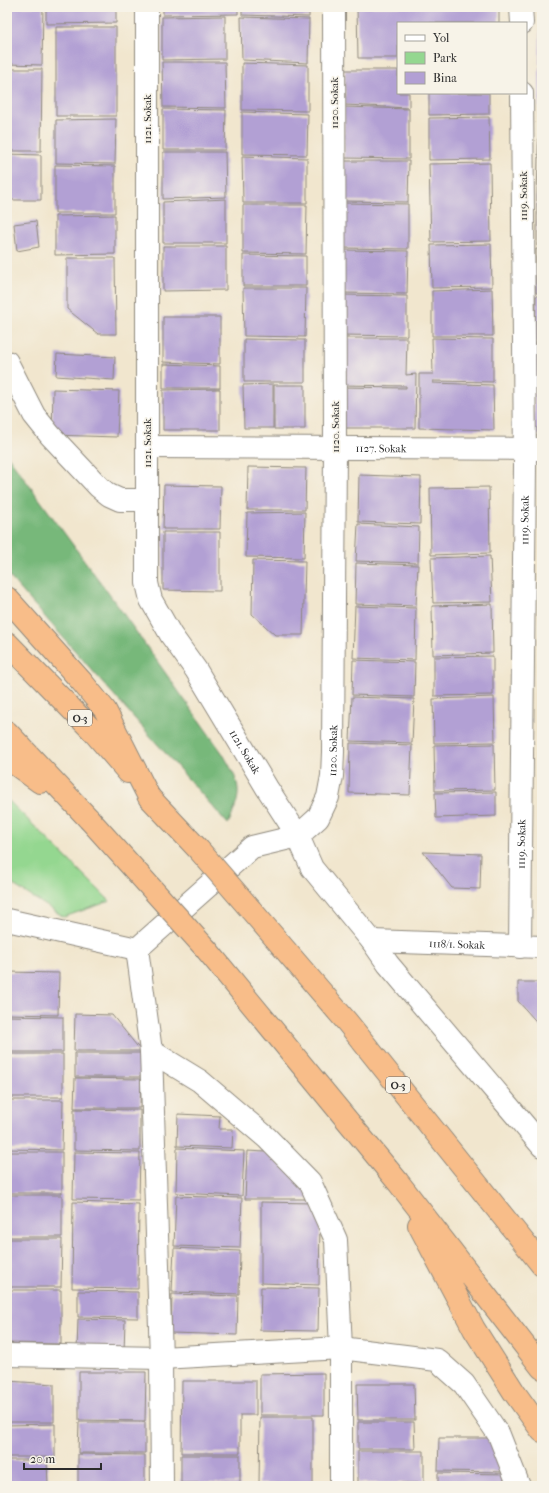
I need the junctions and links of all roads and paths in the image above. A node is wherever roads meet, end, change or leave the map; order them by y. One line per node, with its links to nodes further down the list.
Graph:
1 (147, 7): 7 (street, 1121. Sokak)
2 (334, 7): 8 (street, 1120. Sokak)
3 (522, 7): 4 (street)
4 (522, 22)
5 (522, 94): 9 (street, 1119. Sokak)
6 (7, 362): 10 (street)
7 (147, 447): 8 (street, 1127. Sokak); 10 (street, 1121. Sokak)
8 (335, 448): 9 (street, 1127. Sokak); 17 (street, 1120. Sokak)
9 (533, 449): 20 (street, 1119. Sokak)
10 (147, 500): 17 (street, 1121. Sokak)
11 (7, 598): 15 (highway)
12 (7, 643): 15 (highway, O-3)
13 (7, 732): 16 (highway)
14 (7, 758): 16 (highway)
15 (149, 797): 26 (highway, O-3, bridge)
16 (89, 819): 25 (highway, bridge)
17 (298, 836): 19 (street, 1121. Sokak); 22 (street)
18 (7, 920): 22 (street)
19 (372, 941): 20 (street, 1118/1. Sokak); 24 (street, 1121. Sokak)
20 (520, 947): 21 (street, 1118/1. Sokak)
21 (542, 947)
22 (137, 949): 23 (street)
23 (151, 1051): 27 (street); 29 (street)
24 (542, 1146)
25 (398, 1182): 30 (highway); 31 (highway)
26 (542, 1265)
27 (341, 1348): 29 (street); 33 (street); 34 (street)
28 (7, 1355): 29 (street)
29 (161, 1358): 32 (street)
30 (542, 1368)
31 (542, 1431)
32 (162, 1486)
33 (341, 1486)
34 (519, 1486)

